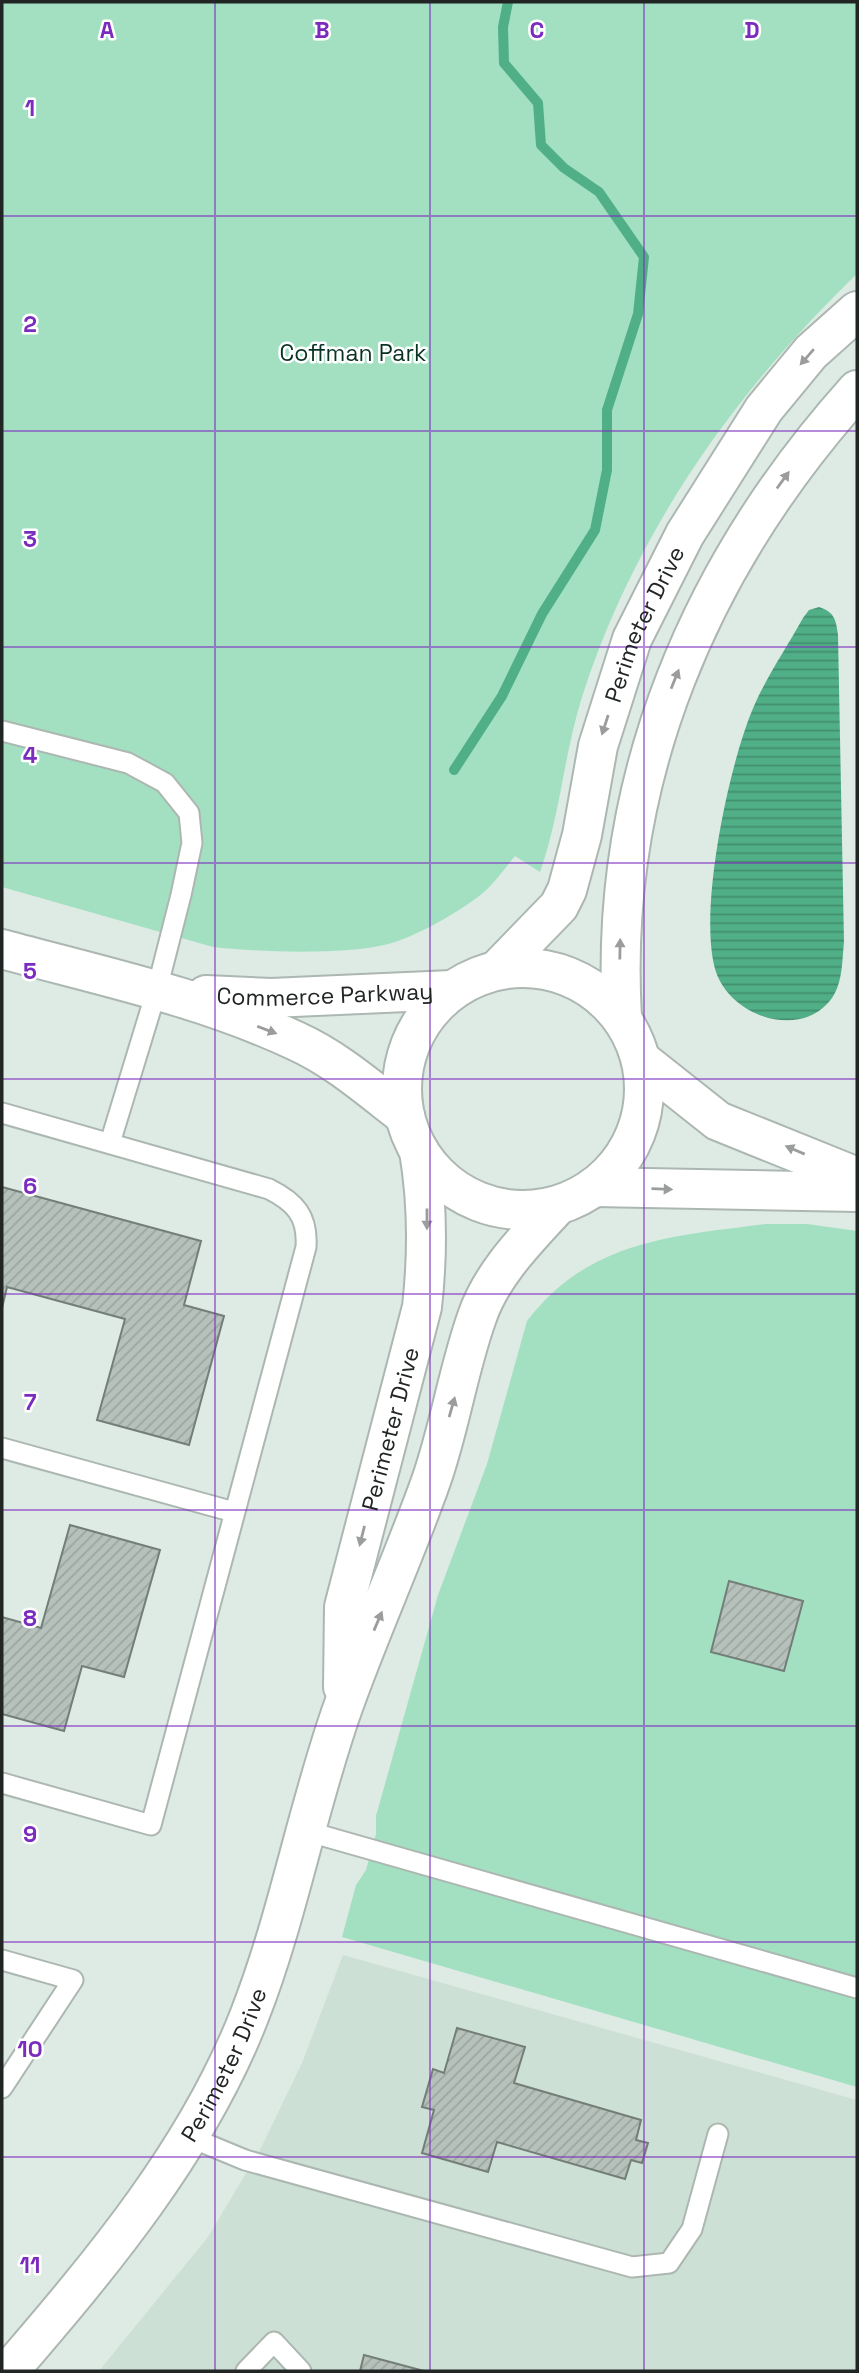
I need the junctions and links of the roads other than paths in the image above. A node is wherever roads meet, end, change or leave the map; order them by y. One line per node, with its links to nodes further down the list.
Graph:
1 (857, 311): 5 (main road, Perimeter Drive, one-way to 5)
2 (857, 390): 8 (main road, Perimeter Drive, one-way to 2)
3 (2, 731): 6 (lane)
4 (2, 949): 6 (main road, Commerce Parkway)
5 (497, 970): 7 (main road); 8 (main road)
6 (158, 989): 7 (main road, Commerce Parkway); 11 (main road, Commerce Parkway, one-way to 11); 12 (lane)
7 (452, 990): 11 (main road)
8 (622, 1017): 9 (main road)
9 (641, 1060): 14 (main road, one-way to 9); 15 (main road)
10 (2, 1113): 12 (lane)
11 (405, 1116): 13 (main road)
12 (110, 1143): 19 (lane)
13 (419, 1151): 17 (main road); 20 (main road, Perimeter Drive, one-way to 20)
14 (857, 1177)
15 (594, 1187): 16 (main road, one-way to 16); 17 (main road)
16 (857, 1192)
17 (557, 1206): 20 (main road, Perimeter Drive, one-way to 17)
18 (2, 1448): 19 (lane)
19 (234, 1512): 21 (lane)
20 (342, 1707): 22 (main road, Perimeter Drive)
21 (2, 1783)
22 (306, 1831): 24 (lane); 27 (main road, Perimeter Drive)
23 (2, 1960): 25 (lane)
24 (857, 1988)
25 (4, 2079)
26 (718, 2134): 27 (lane)
27 (187, 2136): 28 (main road, Perimeter Drive)
28 (9, 2371)
29 (246, 2371): 30 (lane)
30 (301, 2371)

